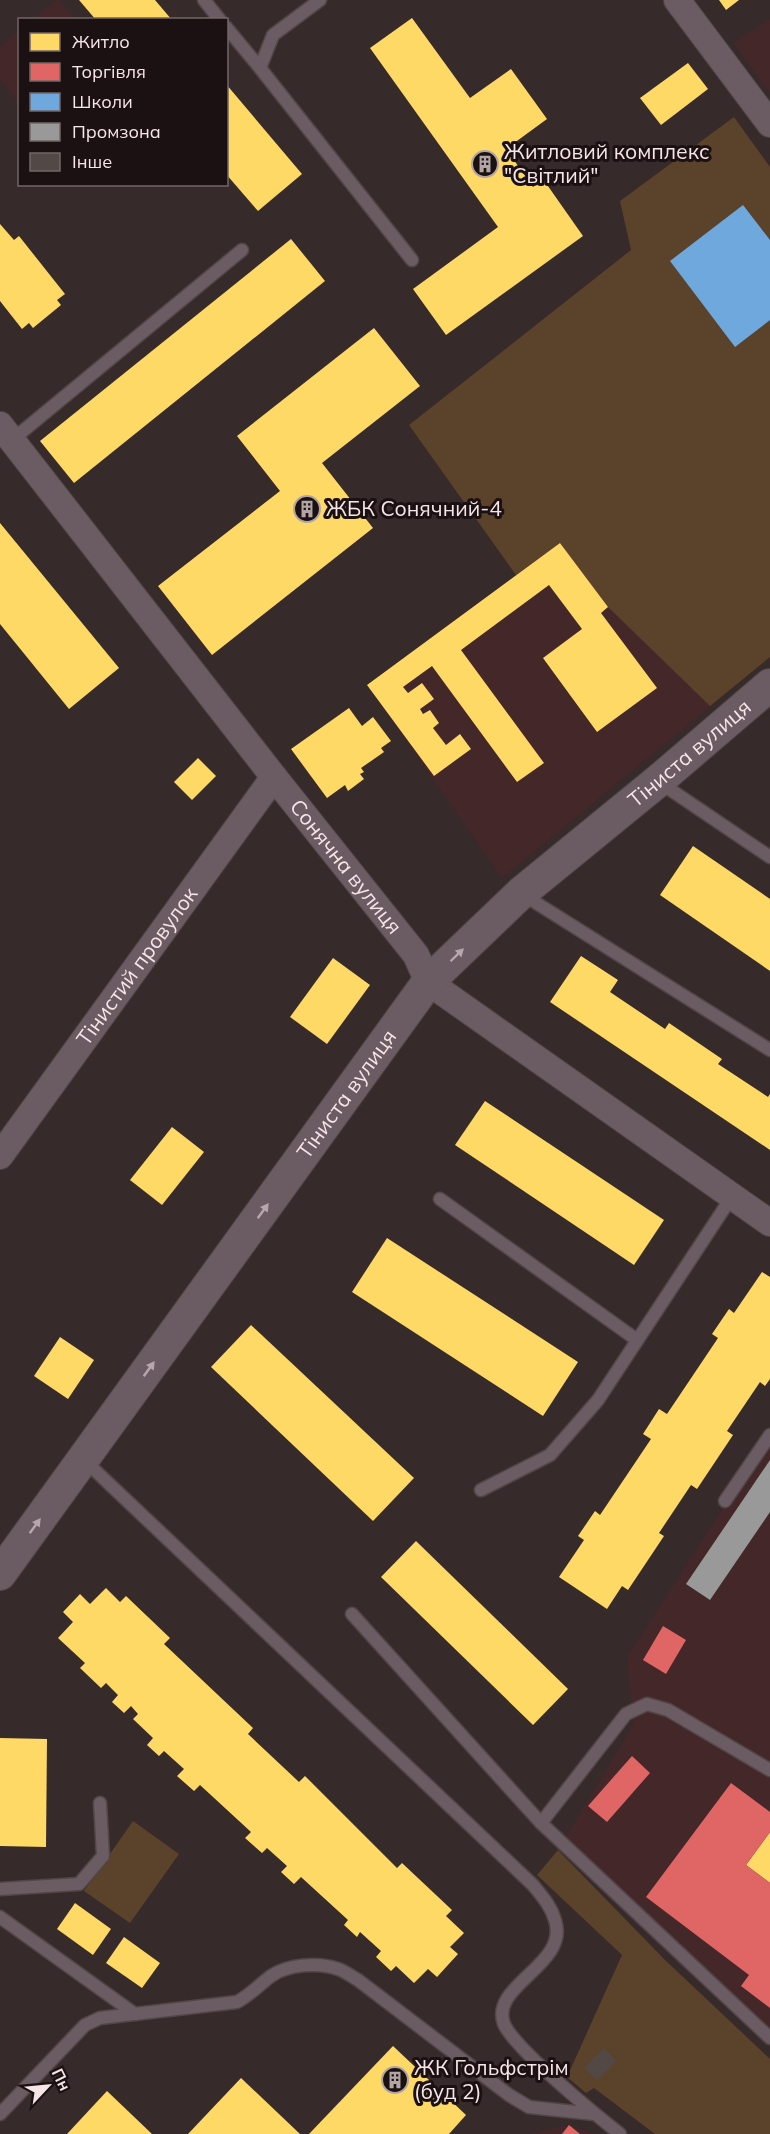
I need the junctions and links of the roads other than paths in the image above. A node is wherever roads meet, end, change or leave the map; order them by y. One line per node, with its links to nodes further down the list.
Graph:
1 (204, 0): 4 (lane)
2 (320, 0): 6 (lane)
3 (677, 0): 7 (street)
4 (218, 18)
5 (228, 29): 6 (lane)
6 (260, 68): 9 (lane)
7 (770, 124)
8 (243, 249): 10 (lane)
9 (412, 260)
10 (6, 433): 12 (street, Сонячна вулиця)
11 (770, 685): 13 (street, Тіниста вулиця)
12 (274, 777): 16 (street, Сонячна вулиця); 18 (street, Тінистий провулок)
13 (658, 781): 14 (lane); 15 (street, Тіниста вулиця)
14 (770, 857)
15 (521, 893): 16 (street, Тіниста вулиця, one-way to 15); 17 (lane)
16 (428, 982): 19 (street); 24 (street, Тіниста вулиця, one-way to 16)
17 (770, 1050)
18 (0, 1156)
19 (731, 1198): 21 (street); 22 (lane)
20 (440, 1199): 22 (lane)
21 (770, 1224)
22 (638, 1340): 25 (lane)
23 (770, 1435): 26 (lane)
24 (84, 1460): 27 (street, Тіниста вулиця, one-way to 24); 37 (lane)
25 (481, 1490)
26 (725, 1501)
27 (0, 1574)
28 (352, 1614): 31 (lane)
29 (770, 1770): 31 (lane)
30 (100, 1803): 32 (lane)
31 (541, 1822): 35 (lane)
32 (0, 1889)
33 (0, 1917): 34 (lane)
34 (135, 2014): 36 (lane); 37 (lane)
35 (770, 2038)
36 (0, 2114)
37 (594, 2114): 38 (lane)
38 (620, 2134)

